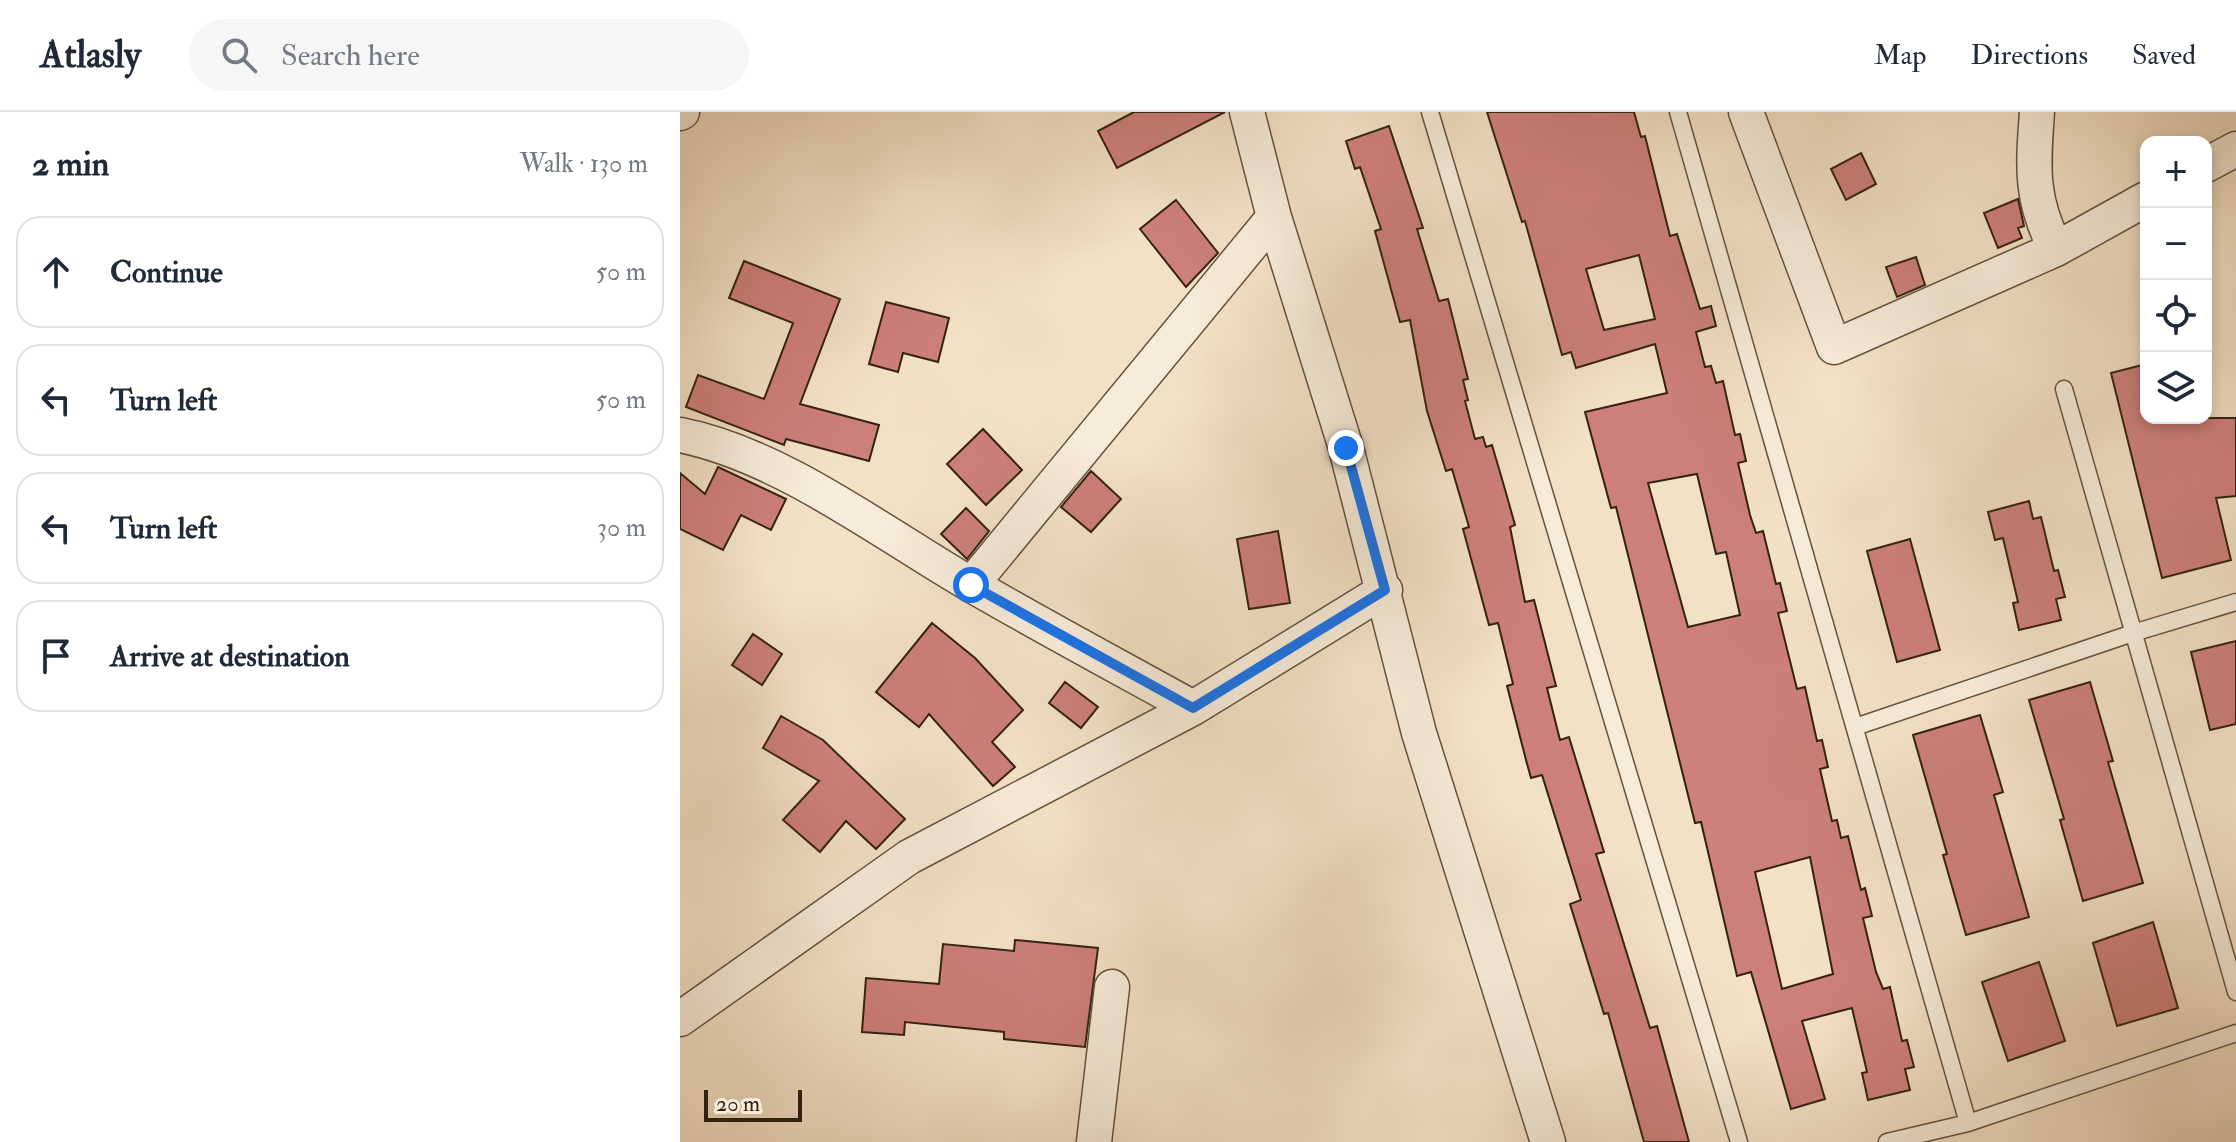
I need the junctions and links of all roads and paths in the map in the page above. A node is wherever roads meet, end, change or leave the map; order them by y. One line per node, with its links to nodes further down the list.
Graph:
1 (1247, 112): 9 (street)
2 (1430, 112): 26 (lane)
3 (1678, 112): 18 (lane)
4 (1746, 112): 10 (street)
5 (2037, 112): 10 (street)
6 (2236, 149): 7 (street)
7 (2212, 162)
8 (2140, 202): 10 (street)
9 (1274, 217): 13 (street); 14 (street)
10 (2056, 249)
11 (2064, 389): 16 (lane)
12 (680, 435): 13 (street)
13 (971, 585): 17 (street)
14 (1385, 590): 17 (street); 25 (street)
15 (2236, 602): 16 (lane)
16 (2133, 633): 18 (lane); 20 (lane)
17 (1193, 708): 21 (street)
18 (1855, 727): 23 (lane)
19 (1112, 987): 24 (street)
20 (2236, 992)
21 (680, 1019)
22 (2236, 1033): 23 (lane)
23 (1968, 1123): 27 (lane)
24 (1094, 1142)
25 (1548, 1142)
26 (1739, 1142)
27 (1887, 1142)

